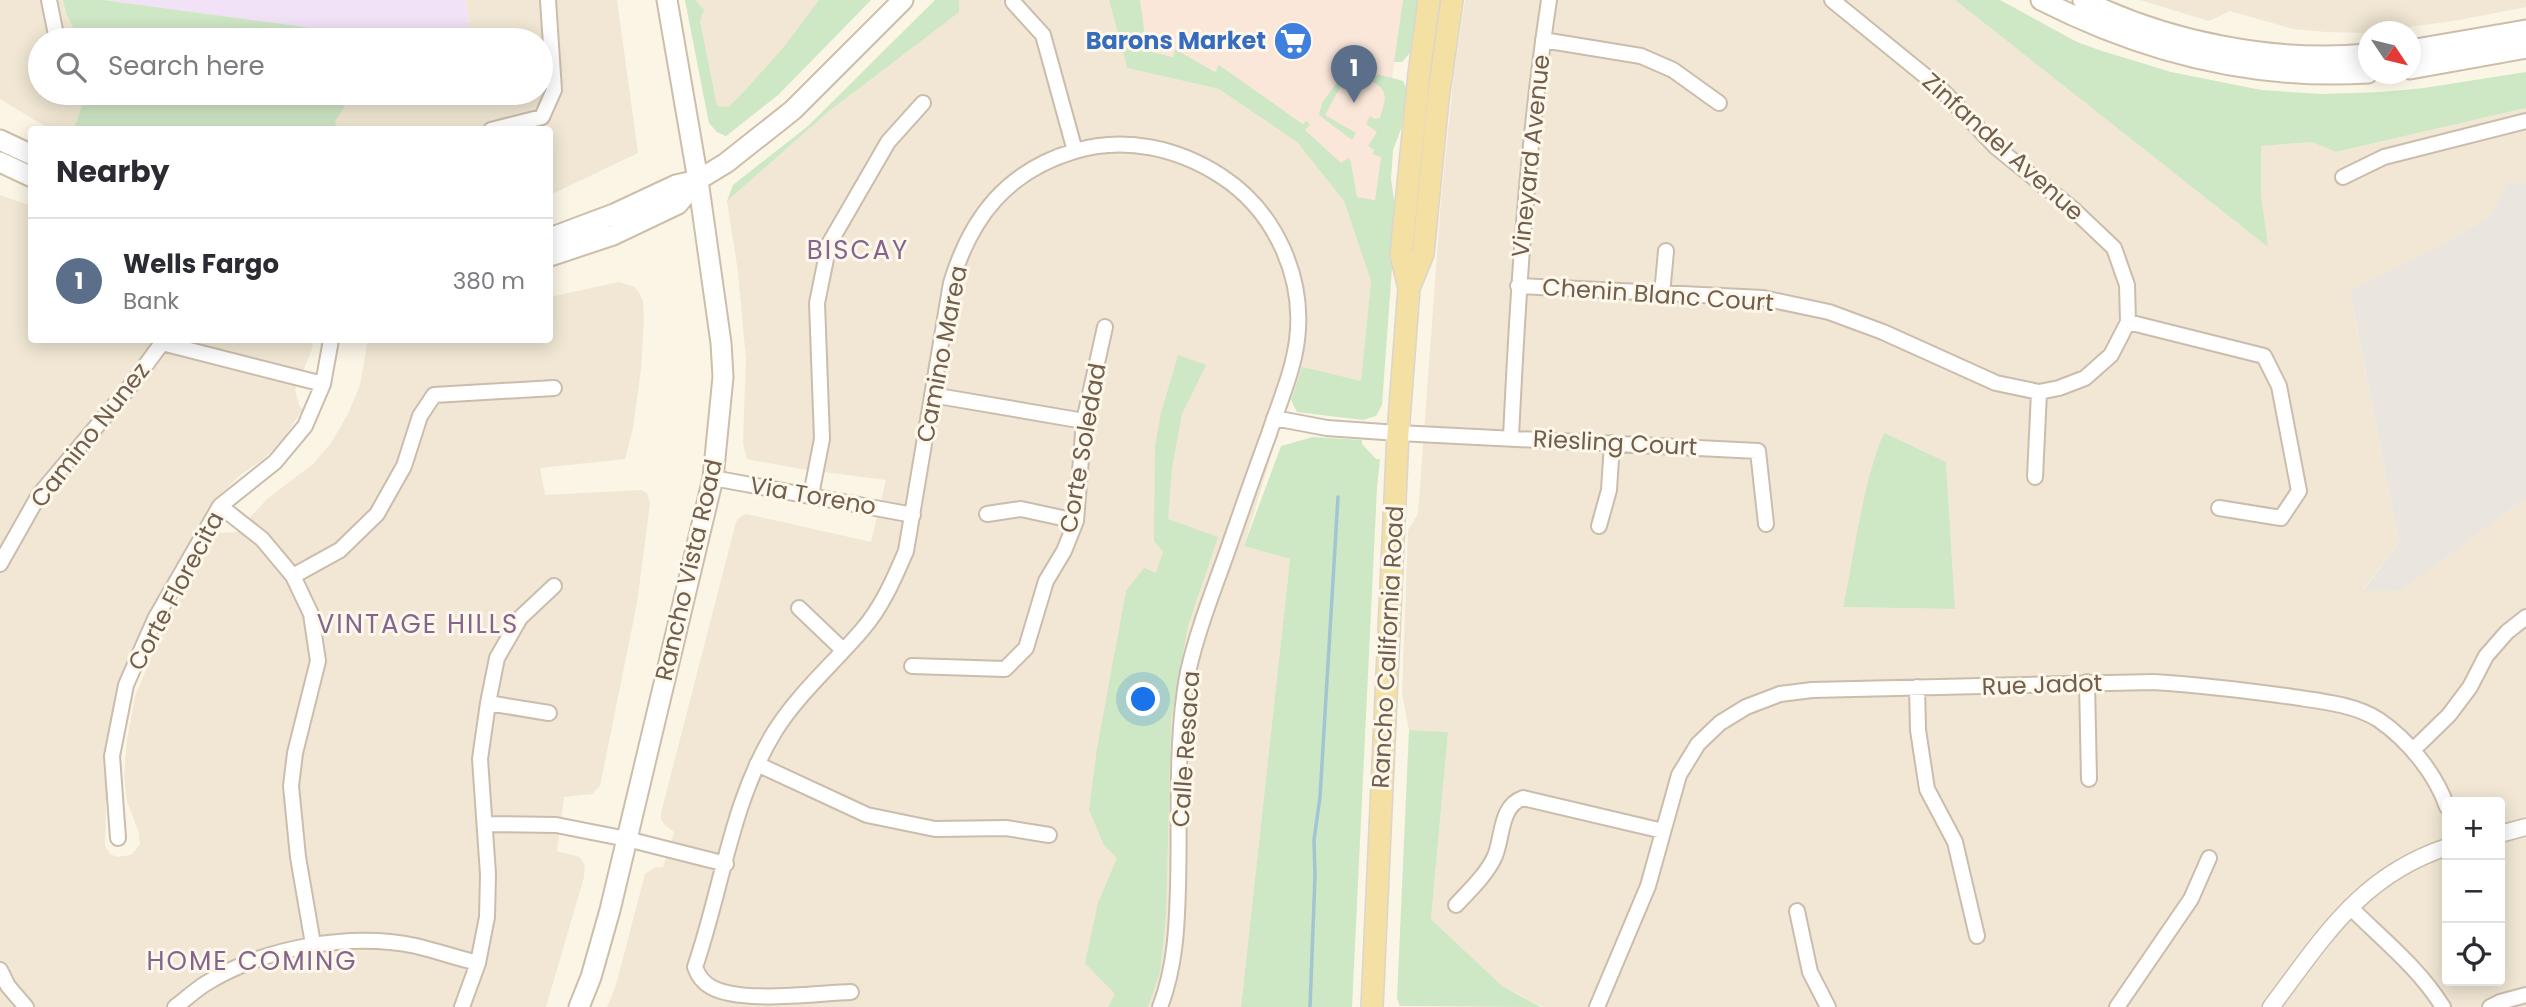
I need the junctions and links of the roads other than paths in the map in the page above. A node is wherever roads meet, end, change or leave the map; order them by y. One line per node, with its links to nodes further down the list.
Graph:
1 (49, 0): 12 (street)
2 (548, 0): 13 (street)
3 (667, 0): 33 (main road, Rancho Vista Road)
4 (903, 0): 33 (main road)
5 (1429, 0): 21 (main road, Rancho California Road)
6 (1452, 0): 34 (main road, Rancho California Road)
7 (1549, 0): 15 (street, Vineyard Avenue)
8 (1832, 0): 41 (street, Zinfandel Avenue)
9 (2041, 0): 20 (main road)
10 (2083, 0): 18 (main road)
11 (1013, 2): 28 (street)
12 (55, 28)
13 (550, 28)
14 (2526, 30): 16 (main road)
15 (1543, 40): 23 (street); 38 (street, Vineyard Avenue)
16 (2421, 48)
17 (2526, 48): 19 (main road)
18 (2358, 54)
19 (2421, 67)
20 (2358, 73)
21 (1419, 74): 34 (main road); 39 (main road, Rancho California Road)
22 (923, 103): 55 (street)
23 (1719, 103)
24 (547, 105): 26 (street)
25 (2526, 121): 32 (street)
26 (507, 126)
27 (0, 140): 29 (main road)
28 (1075, 151): 47 (street, Camino Marea); 48 (street, Camino Marea)
29 (28, 153)
30 (0, 162): 31 (main road)
31 (28, 175)
32 (2343, 177)
33 (698, 180): 35 (main road); 37 (main road); 54 (main road, Rancho Vista Road)
34 (1429, 192): 39 (main road, Rancho California Road)
35 (553, 237)
36 (1666, 251): 40 (street)
37 (553, 255)
38 (1518, 286): 40 (street, Chenin Blanc Court); 51 (street, Vineyard Avenue)
39 (1409, 288): 50 (main road, Rancho California Road)
40 (1662, 294): 46 (street, Chenin Blanc Court)
41 (2128, 322): 46 (street, Chenin Blanc Court); 57 (street)
42 (1105, 327): 49 (street, Corte Soledad)
43 (330, 343): 44 (street, Corte Florecita)
44 (323, 384): 56 (street, Corte Florecita); 63 (street, Camino Nunez)
45 (554, 388): 64 (street)
46 (2039, 392): 53 (street)
47 (932, 395): 49 (street); 59 (street, Camino Marea)
48 (1274, 418): 50 (street, Riesling Court); 102 (street, Calle Resaca)
49 (1084, 421): 60 (street, Corte Soledad)
50 (1398, 433): 51 (street, Riesling Court); 103 (main road, Rancho California Road)
51 (1511, 437): 52 (street, Riesling Court)
52 (1612, 443): 61 (street, Riesling Court); 62 (street)
53 (2035, 477)
54 (713, 478): 55 (street, Via Toreno); 84 (main road, Rancho Vista Road)
55 (811, 495): 59 (street, Via Toreno)
56 (220, 506): 64 (street); 83 (street, Corte Florecita)
57 (2219, 508)
58 (987, 514): 60 (street)
59 (913, 515): 68 (street, Camino Marea)
60 (1076, 521): 69 (street, Corte Soledad)
61 (1766, 524)
62 (1599, 526)
63 (0, 564)
64 (293, 576): 92 (street)
65 (554, 586): 72 (street)
66 (799, 608): 68 (street)
67 (2526, 617): 74 (street)
68 (843, 650): 75 (street, Camino Marea)
69 (912, 666)
70 (2087, 682): 71 (street, Rue Jadot); 74 (street, Rue Jadot); 76 (street)
71 (1917, 687): 80 (street, Rue Jadot); 91 (street)
72 (488, 703): 73 (street); 78 (street)
73 (549, 713)
74 (2413, 750): 77 (street, Rue Jadot)
75 (757, 764): 82 (street); 87 (street, Camino Marea)
76 (2089, 779)
77 (2443, 797)
78 (485, 824): 84 (street); 93 (street)
79 (2526, 827): 81 (street)
80 (1663, 831): 88 (street); 104 (street, Rue Jadot)
81 (2505, 833)
82 (1049, 835)
83 (118, 838)
84 (627, 839): 87 (street); 101 (main road, Rancho Vista Road)
85 (2442, 849): 89 (street)
86 (2209, 858): 106 (street)
87 (726, 864): 96 (street, Camino Marea)
88 (1456, 905)
89 (2350, 907): 107 (street); 108 (street)
90 (1797, 912): 105 (street)
91 (1977, 936)
92 (313, 944): 93 (street); 99 (street)
93 (478, 963): 100 (street)
94 (0, 970): 95 (street)
95 (4, 989): 98 (street)
96 (851, 992)
97 (2526, 995): 109 (street)
98 (26, 1007)
99 (175, 1007)
100 (462, 1007)
101 (579, 1007)
102 (1160, 1007)
103 (1372, 1007)
104 (1597, 1007)
105 (1828, 1007)
106 (2117, 1007)
107 (2272, 1007)
108 (2443, 1007)
109 (2490, 1007)

